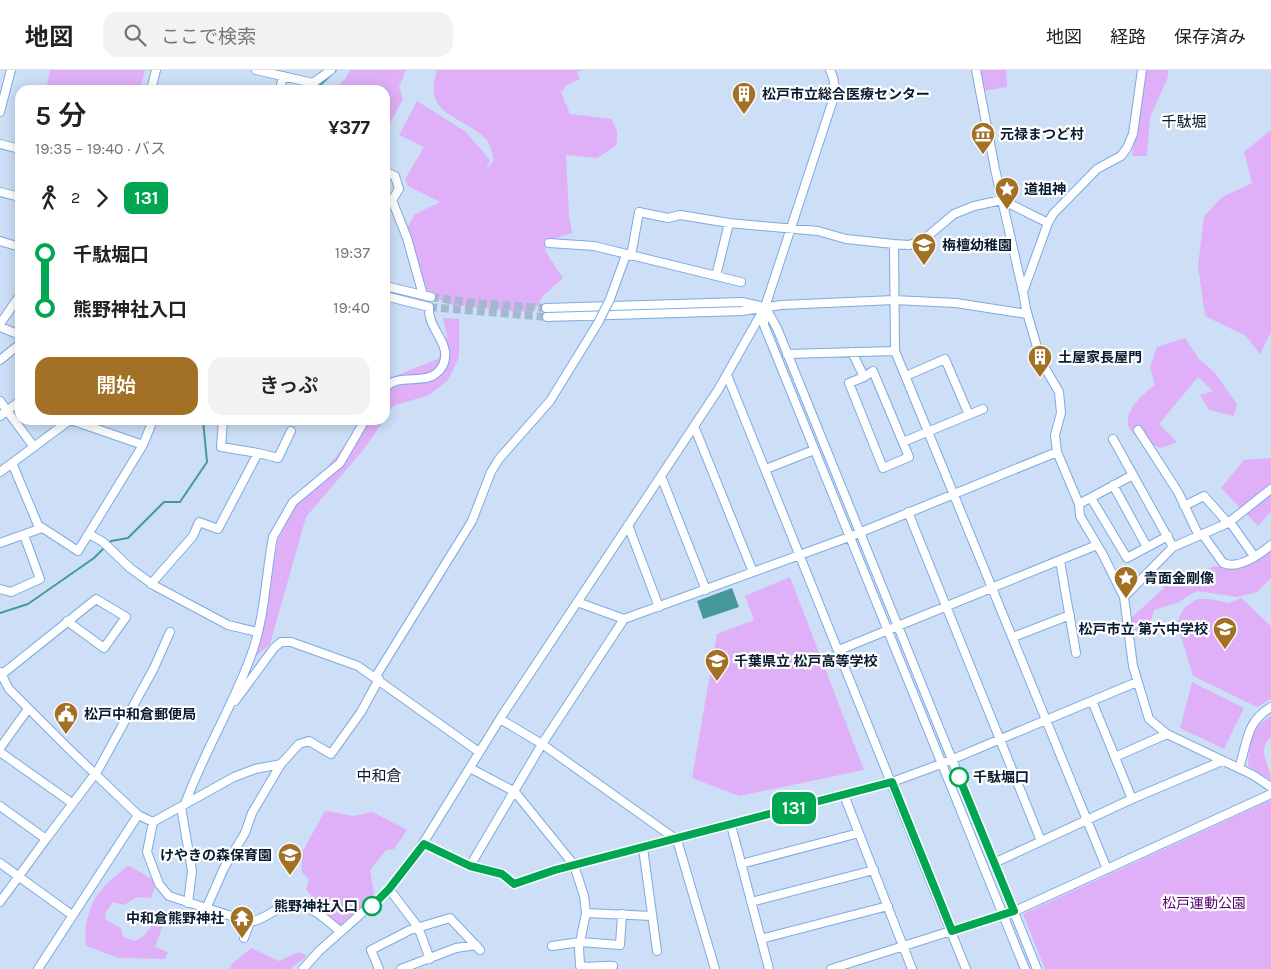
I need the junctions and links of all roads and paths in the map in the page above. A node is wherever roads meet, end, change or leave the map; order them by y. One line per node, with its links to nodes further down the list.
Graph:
1 (11, 70): 13 (street)
2 (156, 70): 11 (street)
3 (256, 70): 9 (street)
4 (299, 70): 10 (street)
5 (330, 70): 10 (street)
6 (830, 70): 22 (street)
7 (976, 70): 19 (street)
8 (1142, 70): 21 (street)
9 (284, 76): 10 (street); 12 (street)
10 (296, 79)
11 (153, 85)
12 (281, 85)
13 (0, 112)
14 (0, 144): 15 (street)
15 (15, 148)
16 (390, 174): 32 (street)
17 (0, 192): 18 (street)
18 (15, 196)
19 (1002, 200): 21 (street); 25 (street); 31 (street)
20 (729, 223): 22 (street); 27 (street); 28 (street)
21 (1048, 223): 31 (street)
22 (791, 229): 25 (street); 37 (street)
23 (0, 242): 26 (street)
24 (549, 243): 27 (street)
25 (894, 244): 35 (street)
26 (15, 246)
27 (628, 255): 28 (street); 126 (street, bridge)
28 (716, 276): 29 (street)
29 (741, 282)
30 (390, 287): 32 (street)
31 (1022, 292): 39 (street)
32 (423, 295): 34 (street)
33 (390, 297): 51 (street)
34 (431, 297)
35 (894, 300): 37 (street); 39 (street); 44 (street)
36 (15, 303): 41 (street)
37 (765, 307): 38 (street); 40 (street); 46 (street); 48 (street); 74 (street)
38 (546, 308)
39 (1027, 314): 75 (street)
40 (547, 318)
41 (0, 326): 42 (street)
42 (15, 333)
43 (15, 348): 47 (street)
44 (895, 351): 45 (street); 49 (street)
45 (852, 352): 46 (street); 50 (street)
46 (787, 354): 73 (street)
47 (0, 360)
48 (727, 375): 65 (street); 78 (street)
49 (906, 376): 56 (street); 68 (street)
50 (864, 377): 70 (street); 70 (street)
51 (390, 384)
52 (0, 401): 55 (street)
53 (15, 404): 55 (street)
54 (983, 409): 56 (street)
55 (7, 410): 57 (street); 58 (street)
56 (969, 415): 68 (street)
57 (0, 416)
58 (15, 421)
59 (18, 425): 72 (street)
60 (64, 425): 72 (street)
61 (85, 425): 71 (street)
62 (151, 425): 71 (street)
63 (223, 425): 76 (street)
64 (362, 425): 121 (street)
65 (694, 426): 81 (street); 106 (street)
66 (1138, 430): 87 (street)
67 (291, 431): 76 (street)
68 (928, 431): 70 (street); 84 (street)
69 (1113, 438): 80 (street)
70 (903, 442)
71 (143, 445): 93 (street)
72 (34, 447): 77 (street)
73 (826, 448): 74 (street); 92 (street)
74 (815, 451): 78 (street); 97 (street)
75 (1057, 452): 84 (street); 86 (street)
76 (258, 453): 107 (street)
77 (12, 463): 79 (street); 91 (street)
78 (766, 469): 103 (street)
79 (0, 472)
80 (1133, 475): 82 (street); 95 (street)
81 (661, 476): 90 (street); 110 (street)
82 (1113, 485): 85 (street); 102 (street)
83 (1271, 489): 89 (street)
84 (954, 494): 88 (street); 109 (street)
85 (1091, 498): 86 (street); 102 (street)
86 (1079, 504): 99 (street)
87 (1184, 506): 89 (street); 96 (street)
88 (908, 512): 92 (street); 114 (street)
89 (1229, 523): 96 (street); 104 (street)
90 (628, 525): 112 (street); 113 (street)
91 (42, 528): 93 (street); 94 (street)
92 (860, 532): 97 (street); 118 (street)
93 (89, 534): 107 (street)
94 (24, 535): 98 (street); 108 (street)
95 (1168, 536): 101 (street); 102 (street)
96 (1201, 536): 101 (street); 104 (street)
97 (849, 537): 103 (street); 119 (street)
98 (0, 543)
99 (1097, 545): 105 (street); 111 (street)
100 (1271, 545): 104 (street)
101 (1173, 546): 111 (street)
102 (1147, 547)
103 (801, 555): 106 (street); 123 (street)
104 (1254, 556)
105 (1060, 561): 109 (street); 115 (street)
106 (753, 572): 110 (street)
107 (151, 584): 121 (street)
108 (0, 589)
109 (993, 589): 114 (street); 122 (street)
110 (706, 590): 113 (street)
111 (1124, 597): 127 (street)
112 (577, 602): 116 (street); 132 (street)
113 (659, 607): 116 (street)
114 (946, 607): 118 (street); 135 (street)
115 (1070, 615): 122 (street); 124 (street)
116 (624, 620): 136 (street)
117 (68, 621): 117 (street); 125 (street)
118 (898, 628): 119 (street); 141 (street)
119 (887, 631): 123 (street); 144 (street)
120 (170, 632): 147 (street)
121 (257, 632): 129 (street)
122 (1013, 637): 133 (street)
123 (839, 650): 148 (street)
124 (1076, 653)
125 (0, 674): 131 (street)
126 (378, 678): 129 (street); 139 (street); 143 (street)
127 (1137, 682): 128 (street); 134 (street)
128 (1093, 699): 133 (street); 140 (street)
129 (231, 706): 156 (street)
130 (1271, 707): 146 (street)
131 (28, 709): 137 (street); 147 (street)
132 (500, 719): 136 (street); 139 (street)
133 (1046, 720): 135 (street); 158 (street)
134 (1167, 734): 140 (street); 142 (street)
135 (1000, 739): 141 (street); 164 (street)
136 (542, 744): 150 (street); 163 (street)
137 (0, 748)
138 (0, 752): 154 (street)
139 (480, 752): 145 (street)
140 (1115, 757): 153 (street)
141 (952, 760): 144 (street); 168 (street)
142 (1222, 761): 146 (street); 153 (street)
143 (281, 764): 156 (street); 180 (street)
144 (941, 764): 148 (street); 185 (street)
145 (470, 768): 150 (street); 165 (street)
146 (1239, 768): 149 (street)
147 (95, 773): 154 (street); 157 (street)
148 (892, 782): 152 (street); 189 (street)
149 (1271, 787)
150 (514, 792): 170 (street); 171 (street)
151 (1271, 794): 172 (street)
152 (844, 795): 160 (street); 161 (street)
153 (1132, 799): 158 (street)
154 (72, 803): 162 (street)
155 (0, 806): 162 (street)
156 (183, 806): 159 (street); 178 (street)
157 (138, 815): 159 (street); 184 (street)
158 (1088, 820): 164 (street); 172 (street)
159 (154, 822): 178 (street)
160 (731, 825): 163 (street); 169 (street)
161 (859, 833): 169 (street); 173 (street)
162 (46, 839): 174 (street)
163 (678, 840): 166 (street); 203 (street)
164 (1042, 841): 168 (street)
165 (424, 844): 171 (street); 175 (street)
166 (642, 848): 170 (street); 186 (street)
167 (0, 863): 174 (street)
168 (994, 863): 181 (street)
169 (741, 864): 177 (street)
170 (574, 865): 171 (street); 182 (street)
171 (470, 866)
172 (1107, 868): 181 (street)
173 (874, 870): 177 (street); 179 (street)
174 (20, 877): 176 (street); 184 (street)
175 (389, 889): 188 (street); 190 (street)
176 (0, 902)
177 (751, 902): 192 (street)
178 (188, 903): 180 (street)
179 (888, 906): 192 (street); 195 (street)
180 (206, 910): 187 (street)
181 (1014, 911): 185 (street); 209 (street)
182 (586, 913): 183 (street); 193 (street)
183 (622, 914): 186 (street); 193 (street)
184 (72, 915): 199 (street)
185 (1003, 915): 189 (street); 208 (street)
186 (652, 916): 196 (street)
187 (250, 922): 190 (street); 191 (street)
188 (418, 927): 197 (street); 197 (street); 201 (street)
189 (952, 931): 195 (street); 207 (street)
190 (340, 932): 200 (street)
191 (244, 938)
192 (761, 939): 204 (street)
193 (580, 942): 194 (street); 198 (street)
194 (552, 946)
195 (905, 946): 205 (street); 206 (street)
196 (657, 951)
197 (430, 959): 202 (street)
198 (613, 966)
199 (38, 969)
200 (303, 969)
201 (379, 969)
202 (401, 969)
203 (715, 969)
204 (769, 969)
205 (832, 969)
206 (912, 969)
207 (966, 969)
208 (1025, 969)
209 (1037, 969)

